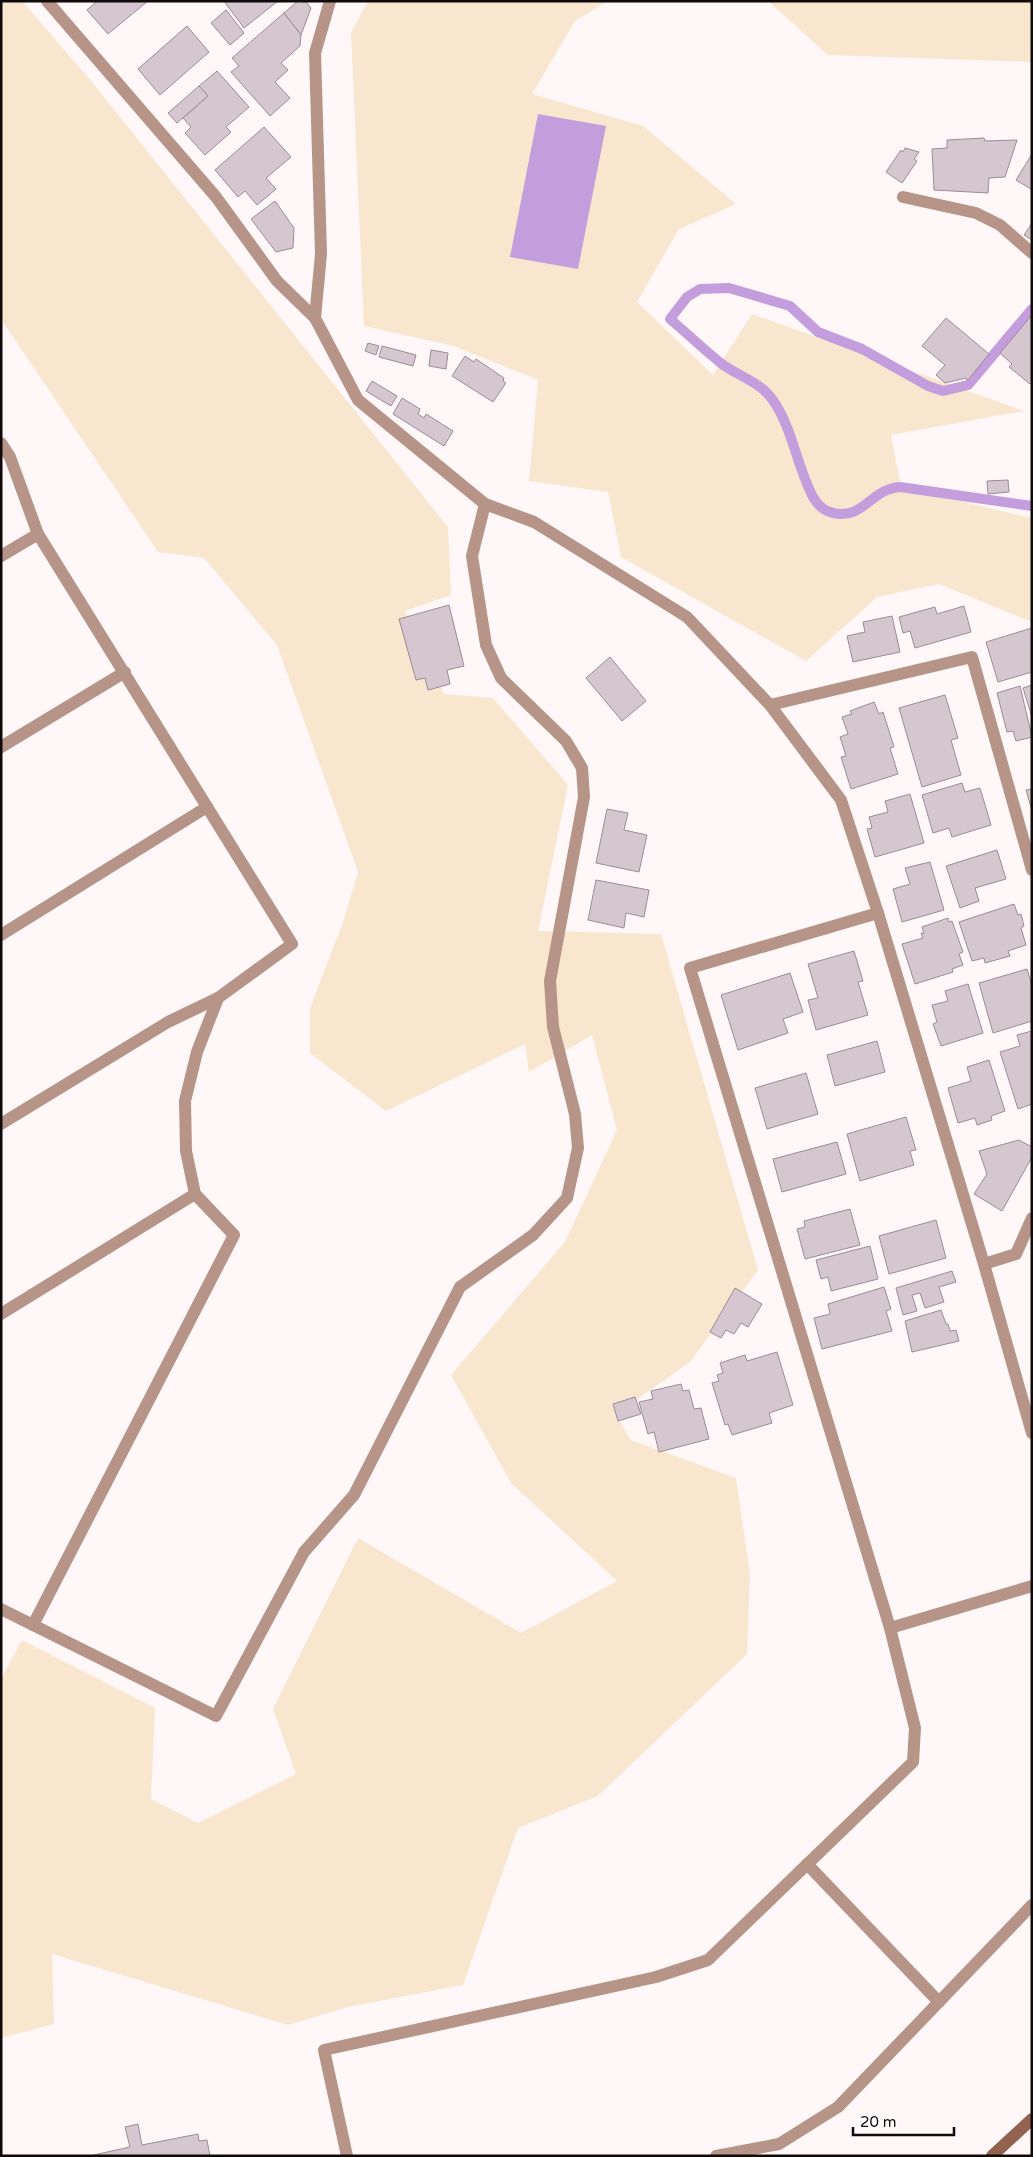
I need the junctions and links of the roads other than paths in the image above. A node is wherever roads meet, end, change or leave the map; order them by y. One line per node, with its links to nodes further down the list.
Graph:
1 (47, 1): 5 (street)
2 (330, 1): 5 (street)
3 (903, 197): 4 (street)
4 (1032, 253)
5 (315, 318): 7 (street)
6 (1, 443): 8 (street)
7 (485, 504): 11 (street); 26 (street)
8 (38, 534): 9 (street); 10 (street)
9 (1, 556)
10 (125, 672): 12 (street); 13 (street)
11 (770, 705): 14 (street); 15 (street)
12 (1, 747)
13 (207, 807): 16 (street); 17 (street)
14 (1032, 870)
15 (878, 913): 21 (street); 27 (street)
16 (1, 935)
17 (218, 998): 18 (street); 19 (street)
18 (1, 1124)
19 (195, 1194): 22 (street); 26 (street)
20 (1032, 1218): 21 (street)
21 (984, 1264): 23 (street)
22 (1, 1314)
23 (1032, 1433)
24 (1032, 1586): 27 (street)
25 (1, 1609): 26 (street)
26 (33, 1625)
27 (890, 1628): 28 (street)
28 (807, 1864): 30 (street); 32 (street)
29 (1032, 1905): 30 (street)
30 (939, 2002): 33 (street)
31 (1032, 2119): 34 (main road)
32 (346, 2156)
33 (716, 2156)
34 (992, 2156)

